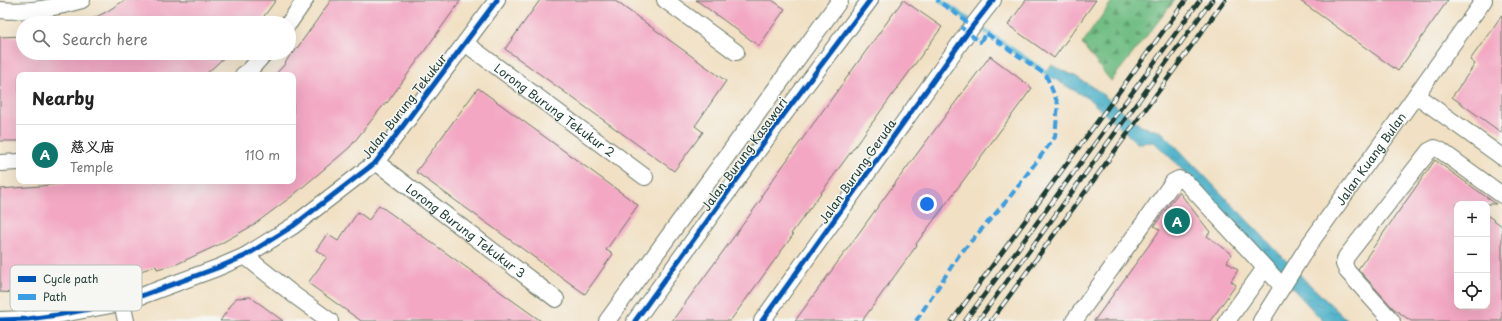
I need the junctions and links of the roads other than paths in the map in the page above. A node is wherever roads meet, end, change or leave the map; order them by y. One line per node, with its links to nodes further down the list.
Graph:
1 (82, 0): 10 (street)
2 (305, 0): 11 (street)
3 (497, 0): 12 (street, Jalan Burung Tekukur)
4 (665, 0): 13 (street)
5 (840, 0): 33 (street, Jalan Burung Kasawari)
6 (843, 0): 9 (street)
7 (1484, 0): 16 (street, Jalan Kuang Bulan)
8 (991, 3): 35 (street, Jalan Burung Geruda)
9 (866, 6): 34 (street, Jalan Burung Kasawari)
10 (0, 10)
11 (294, 16)
12 (465, 43): 19 (street, Jalan Burung Tekukur); 21 (street, Lorong Burung Tekukur 2)
13 (736, 52)
14 (259, 60): 15 (street)
15 (248, 72)
16 (1416, 95): 17 (street); 25 (street, Jalan Kuang Bulan)
17 (1502, 157)
18 (16, 162): 20 (street)
19 (376, 162): 23 (street, Jalan Burung Tekukur); 27 (street, Lorong Burung Tekukur 3)
20 (0, 163)
21 (645, 177)
22 (1502, 195): 39 (street)
23 (245, 256): 26 (street, Jalan Burung Tekukur); 32 (street)
24 (1265, 268): 25 (street); 36 (street); 37 (street)
25 (1283, 286): 38 (street, Jalan Kuang Bulan)
26 (142, 296)
27 (556, 299)
28 (84, 311): 30 (street, Jalan Burung Tekukur)
29 (124, 311): 31 (street)
30 (0, 320)
31 (126, 321)
32 (330, 321)
33 (607, 321)
34 (635, 321)
35 (762, 321)
36 (1074, 321)
37 (1227, 321)
38 (1261, 321)
39 (1392, 321)

